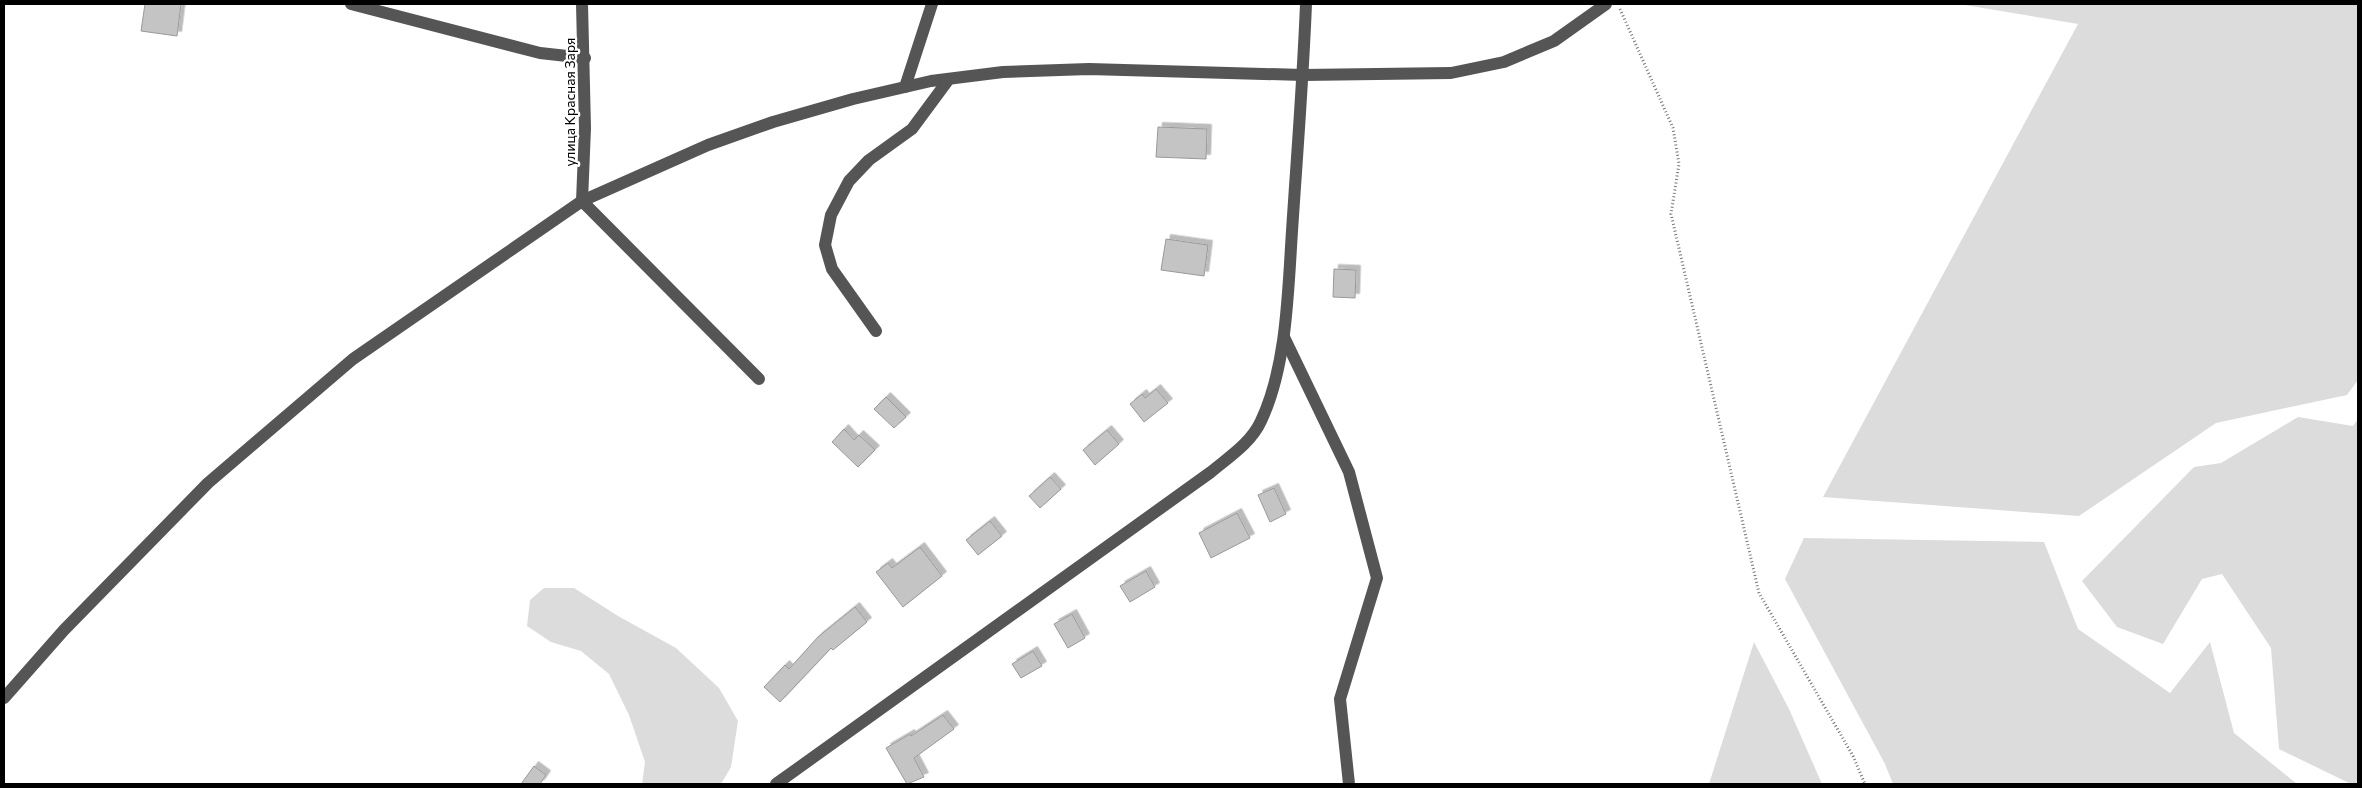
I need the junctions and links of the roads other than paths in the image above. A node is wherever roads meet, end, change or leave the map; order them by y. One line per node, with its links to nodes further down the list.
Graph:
1 (351, 4): 6 (street)
2 (582, 4): 6 (street, улица Красная Заря)
3 (932, 4): 9 (street)
4 (1306, 4): 7 (street)
5 (1606, 4): 7 (street)
6 (584, 58): 10 (street, улица Красная Заря)
7 (1303, 75): 8 (street); 12 (street)
8 (949, 79): 9 (street); 11 (street)
9 (905, 87): 10 (street)
10 (582, 201): 13 (street); 14 (street)
11 (876, 331)
12 (1284, 336): 15 (street); 16 (street)
13 (759, 379)
14 (4, 698)
15 (776, 784)
16 (1349, 784)

